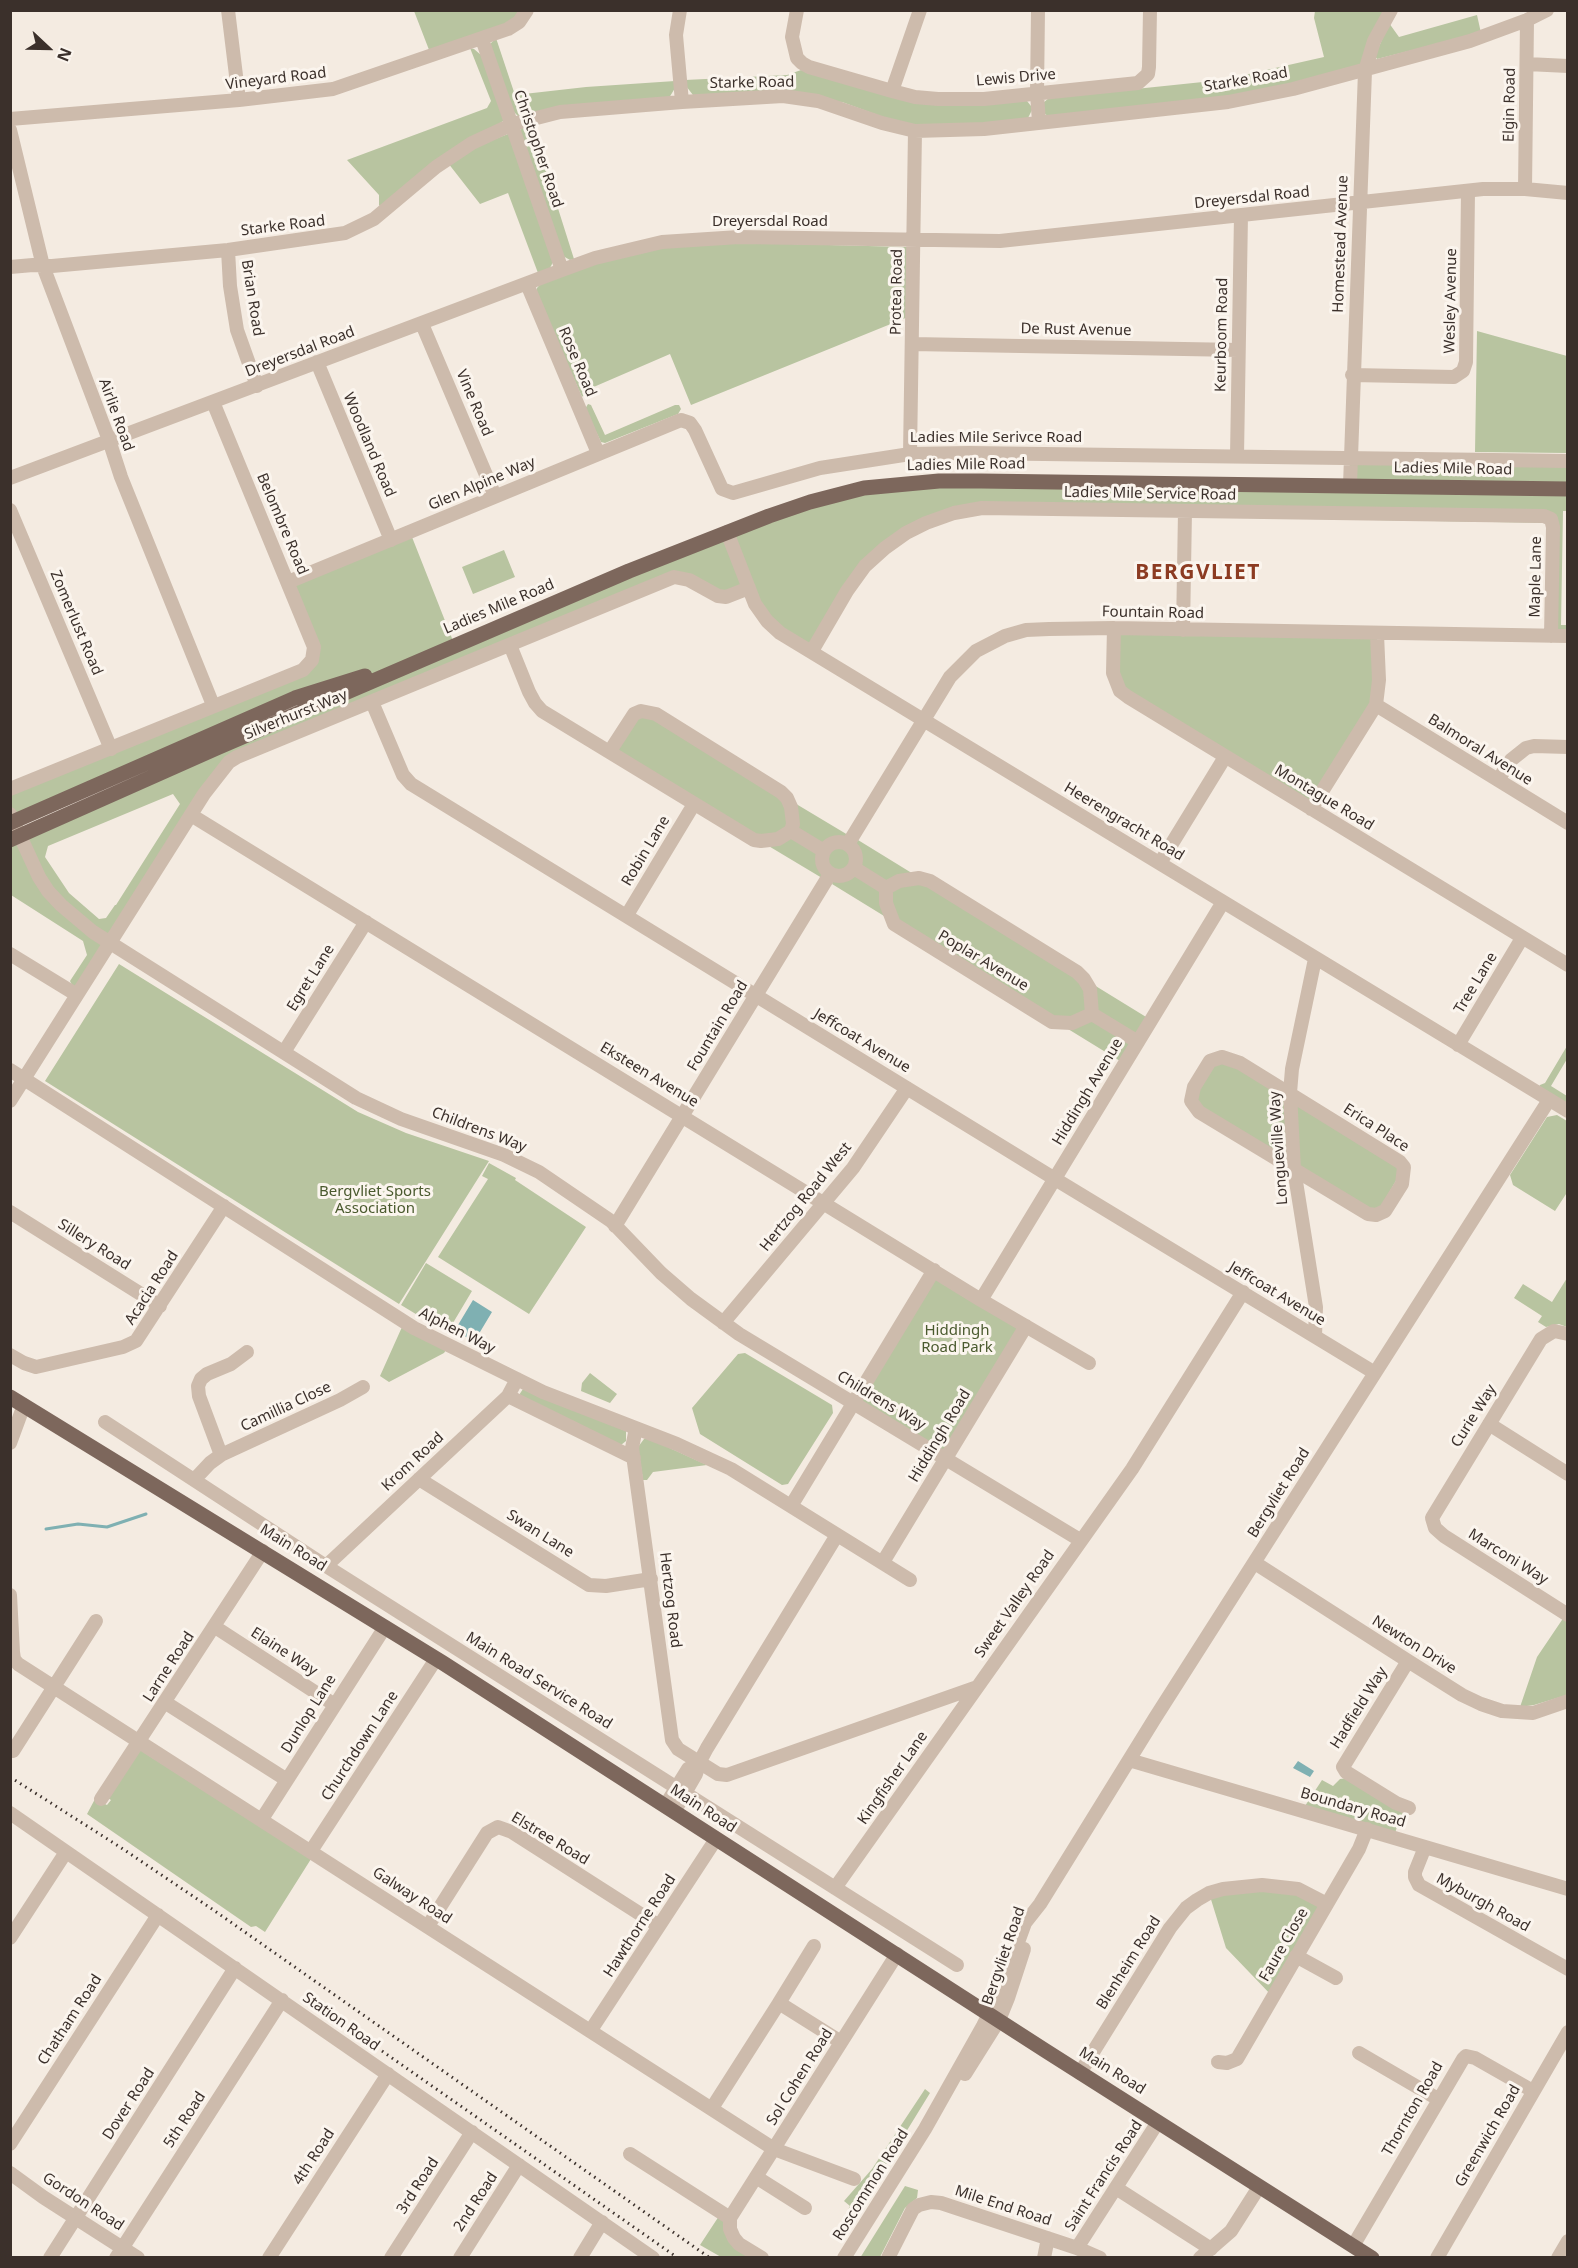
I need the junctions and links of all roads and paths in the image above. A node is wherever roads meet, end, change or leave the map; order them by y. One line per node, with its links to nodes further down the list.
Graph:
1 (228, 10): 17 (street)
2 (527, 10): 11 (street, Vineyard Road)
3 (680, 10): 18 (street)
4 (797, 10): 15 (street, Lewis Drive)
5 (920, 10): 15 (street)
6 (1038, 10): 16 (street)
7 (1150, 10): 16 (street, Lewis Drive)
8 (1390, 10): 14 (street, Homestead Avenue)
9 (1547, 10): 10 (street, Starke Road)
10 (1527, 21): 12 (street, Elgin Road); 14 (street, Starke Road)
11 (482, 39): 17 (street, Vineyard Road); 21 (street, Christopher Road)
12 (1527, 64): 13 (street); 24 (street, Elgin Road)
13 (1568, 66)
14 (1365, 71): 20 (street, Starke Road); 27 (street, Homestead Avenue)
15 (892, 91): 16 (street, Lewis Drive)
16 (1037, 94): 20 (street)
17 (239, 100): 19 (street, Vineyard Road)
18 (682, 102): 21 (street, Starke Road); 23 (street, Starke Road)
19 (10, 119)
20 (1039, 122): 23 (street, Starke Road)
21 (513, 124): 30 (street, Starke Road); 33 (street, Christopher Road)
22 (10, 130): 31 (street, Airlie Road)
23 (915, 131): 29 (street, Protea Road)
24 (1525, 189): 25 (street, Dreyersdal Road); 26 (street, Dreyersdal Road)
25 (1468, 191): 27 (street, Dreyersdal Road); 39 (street, Wesley Avenue)
26 (1568, 193)
27 (1359, 202): 28 (street, Dreyersdal Road); 39 (street, Homestead Avenue)
28 (1241, 216): 29 (street, Dreyersdal Road); 37 (street, Keurboom Road)
29 (914, 241): 33 (street, Dreyersdal Road); 36 (street, Protea Road)
30 (228, 250): 31 (street, Starke Road); 40 (street, Brian Road)
31 (43, 266): 32 (street, Starke Road); 43 (street, Airlie Road)
32 (10, 267)
33 (562, 270): 34 (street, Dreyersdal Road)
34 (527, 284): 35 (street, Dreyersdal Road); 44 (street, Rose Road)
35 (422, 324): 38 (street, Dreyersdal Road); 52 (street, Vine Road)
36 (912, 344): 37 (street, De Rust Avenue); 45 (street, Protea Road)
37 (1238, 350): 46 (street, Keurboom Road)
38 (317, 362): 40 (street, Dreyersdal Road); 57 (street, Woodland Road)
39 (1352, 375): 47 (street, Homestead Avenue)
40 (257, 386): 41 (street, Dreyersdal Road)
41 (213, 402): 43 (street, Dreyersdal Road); 58 (street, Belombre Road)
42 (690, 423): 44 (street, Glen Alpine Way); 45 (street, Ladies Mile Serivce Road)
43 (109, 440): 49 (street, Dreyersdal Road); 68 (street, Airlie Road)
44 (598, 453): 52 (street, Glen Alpine Way)
45 (910, 454): 46 (street, Ladies Mile Serivce Road)
46 (1237, 456): 47 (street, Ladies Mile Serivce Road)
47 (1350, 457): 48 (street); 50 (street, Homestead Avenue)
48 (1568, 461)
49 (10, 478)
50 (1350, 485): 51 (main road, Ladies Mile Road); 56 (main road, Ladies Mile Road)
51 (1568, 489)
52 (495, 496): 57 (street, Glen Alpine Way)
53 (10, 510): 72 (street, Zomerlust Road)
54 (1185, 512): 55 (street, Ladies Mile Service Road); 61 (street); 66 (street, Ladies Mile Service Road)
55 (1551, 519): 63 (street, Maple Lane)
56 (727, 532): 59 (street, Heerengracht Road); 81 (main road, Ladies Mile Road)
57 (391, 540): 58 (street, Glen Alpine Way)
58 (288, 582): 68 (street, Belombre Road)
59 (749, 588): 65 (street, Silverhurst Way); 66 (street, Heerengracht Road)
60 (1114, 628): 61 (street, Fountain Road); 70 (street, Fountain Road); 74 (street, Montague Road)
61 (1183, 630): 62 (street, Fountain Road)
62 (1377, 634): 63 (street, Fountain Road); 69 (street)
63 (1551, 636): 64 (street, Fountain Road)
64 (1568, 636)
65 (510, 645): 67 (street, Silverhurst Way); 73 (street)
66 (812, 651): 70 (street, Heerengracht Road)
67 (372, 702): 79 (street, Silverhurst Way); 90 (street, Jeffcoat Avenue)
68 (213, 705): 72 (street)
69 (1376, 705): 75 (street, Balmoral Avenue); 78 (street)
70 (924, 719): 83 (street, Fountain Road); 85 (street, Heerengracht Road)
71 (1568, 747): 75 (street)
72 (111, 748): 76 (street)
73 (610, 751): 77 (street); 82 (street)
74 (1226, 757): 78 (street, Montague Road); 85 (street)
75 (1498, 780): 80 (street, Balmoral Avenue)
76 (10, 789)
77 (694, 804): 82 (street); 90 (street, Robin Lane)
78 (1311, 809): 92 (street, Montague Road)
79 (191, 815): 91 (street, Eksteen Avenue); 93 (street, Silverhurst Way)
80 (1568, 823)
81 (13, 827): 93 (street, Childrens Way)
82 (791, 831): 84 (street)
83 (848, 844): 84 (street); 86 (street)
84 (824, 851): 87 (street)
85 (1160, 863): 89 (street, Heerengracht Road)
86 (854, 868): 87 (street); 88 (street)
87 (830, 874): 98 (street, Fountain Road)
88 (886, 888): 99 (street); 99 (street, Poplar Avenue)
89 (1223, 902): 95 (street, Heerengracht Road); 100 (street, Hiddingh Avenue)
90 (627, 915): 98 (street, Jeffcoat Avenue)
91 (366, 922): 102 (street, Egret Lane); 110 (street, Eksteen Avenue)
92 (1522, 938): 96 (street, Montague Road); 101 (street, Tree Lane)
93 (110, 942): 97 (street, Silverhurst Way); 102 (street, Childrens Way)
94 (10, 954): 97 (street)
95 (1315, 959): 101 (street, Heerengracht Road); 106 (street, Longueville Way)
96 (1568, 965)
97 (77, 995): 104 (street, Silverhurst Way)
98 (755, 996): 105 (street, Jeffcoat Avenue); 110 (street, Fountain Road)
99 (1092, 1014): 100 (street)
100 (1138, 1042): 112 (street, Hiddingh Avenue)
101 (1458, 1045): 107 (street, Heerengracht Road)
102 (284, 1052): 116 (street, Childrens Way)
103 (10, 1070): 104 (street, Alphen Way)
104 (25, 1079): 108 (street, Silverhurst Way); 114 (street, Alphen Way)
105 (907, 1088): 112 (street, Jeffcoat Avenue); 113 (street, Hertzog Road West)
106 (1290, 1094): 111 (street, Longueville Way); 111 (street); 111 (street, Erica Place)
107 (1549, 1100): 109 (street, Heerengracht Road); 128 (street, Bergvliet Road)
108 (10, 1101)
109 (1568, 1112)
110 (683, 1115): 113 (street, Eksteen Avenue); 116 (street, Fountain Road)
111 (1294, 1169): 124 (street, Longueville Way)
112 (1055, 1179): 118 (street, Jeffcoat Avenue); 119 (street, Hiddingh Avenue)
113 (825, 1203): 117 (street, Eksteen Avenue); 121 (street, Hertzog Road West)
114 (224, 1206): 120 (street, Acacia Road); 129 (street, Alphen Way)
115 (10, 1212): 120 (street, Sillery Road)
116 (615, 1226): 121 (street, Childrens Way)
117 (934, 1270): 119 (street, Eksteen Avenue); 133 (street)
118 (1243, 1292): 124 (street, Jeffcoat Avenue); 148 (street, Sweet Valley Road)
119 (981, 1300): 122 (street, Eksteen Avenue)
120 (160, 1306): 126 (street, Acacia Road)
121 (723, 1323): 133 (street, Childrens Way)
122 (1026, 1326): 127 (street, Eksteen Avenue); 141 (street, Hiddingh Road)
123 (1561, 1332): 136 (street, Curie Way)
124 (1315, 1336): 128 (street, Jeffcoat Avenue)
125 (247, 1352): 139 (street)
126 (10, 1354)
127 (1089, 1363)
128 (1375, 1373): 151 (street, Bergvliet Road)
129 (518, 1380): 131 (street, Krom Road); 137 (street, Alphen Way)
130 (363, 1387): 139 (street, Camillia Close)
131 (508, 1396): 140 (street); 143 (street, Krom Road)
132 (10, 1397): 134 (main road, Main Road)
133 (854, 1403): 141 (street, Childrens Way); 145 (street)
134 (24, 1405): 138 (street); 149 (main road, Main Road)
135 (105, 1422): 144 (street, Main Road Service Road)
136 (1489, 1424): 142 (street); 146 (street, Curie Way)
137 (636, 1428): 140 (street, Hertzog Road); 145 (street, Alphen Way)
138 (10, 1443)
139 (221, 1455): 144 (street, Camillia Close)
140 (634, 1458): 153 (street, Hertzog Road)
141 (945, 1459): 148 (street, Childrens Way); 150 (street, Hiddingh Road)
142 (1568, 1474)
143 (419, 1479): 152 (street, Krom Road); 153 (street, Swan Lane)
144 (194, 1480): 152 (street, Main Road Service Road)
145 (790, 1506): 147 (street, Alphen Way)
146 (1432, 1525): 156 (street, Marconi Way)
147 (837, 1535): 150 (street, Alphen Way); 170 (street)
148 (1080, 1540): 162 (street, Sweet Valley Road)
149 (263, 1551): 158 (street, Larne Road); 159 (main road, Main Road)
150 (883, 1562): 154 (street, Alphen Way)
151 (1254, 1563): 161 (street, Newton Drive); 169 (street, Bergvliet Road)
152 (326, 1566): 172 (street, Main Road Service Road)
153 (651, 1579): 170 (street, Hertzog Road)
154 (910, 1580)
155 (10, 1595): 163 (street, Galway Road)
156 (1568, 1615)
157 (96, 1621): 163 (street)
158 (215, 1627): 165 (street, Larne Road); 166 (street, Elaine Way)
159 (385, 1627): 160 (main road, Main Road); 166 (street, Dunlop Lane)
160 (436, 1659): 175 (main road, Main Road); 182 (street, Churchdown Lane)
161 (1408, 1661): 164 (street, Newton Drive); 174 (street, Hadfield Way)
162 (977, 1686): 170 (street); 184 (street, Kingfisher Lane)
163 (54, 1687): 167 (street, Galway Road); 168 (street)
164 (1568, 1701)
165 (166, 1702): 167 (street, Larne Road); 171 (street)
166 (335, 1704): 171 (street, Dunlop Lane)
167 (139, 1741): 173 (street, Larne Road); 177 (street, Galway Road)
168 (13, 1751)
169 (1129, 1760): 178 (street, Boundary Road); 201 (street, Bergvliet Road)
170 (699, 1763): 172 (street)
171 (287, 1780): 177 (street, Dunlop Lane)
172 (681, 1790): 175 (street); 183 (street, Main Road Service Road)
173 (101, 1799)
174 (1409, 1808)
175 (669, 1809): 179 (main road, Main Road)
176 (10, 1813): 181 (street, Station Road)
177 (262, 1819): 182 (street, Galway Road)
178 (1367, 1829): 180 (street, Boundary Road); 187 (street, Faure Close)
179 (716, 1839): 186 (main road, Main Road); 190 (street, Hawthorne Road)
180 (1425, 1846): 185 (street, Boundary Road); 197 (street, Myburgh Road)
181 (66, 1851): 188 (street, Station Road); 191 (street)
182 (311, 1851): 189 (street, Galway Road)
183 (810, 1872): 184 (street, Main Road Service Road); 186 (street)
184 (835, 1888): 195 (street, Main Road Service Road)
185 (1568, 1889)
186 (798, 1892): 193 (main road, Main Road)
187 (1327, 1904): 194 (street, Faure Close); 207 (street, Blenheim Road)
188 (158, 1915): 196 (street, Station Road); 214 (street, Chatham Road)
189 (428, 1926): 190 (street, Elstree Road); 202 (street, Galway Road)
190 (659, 1926): 202 (street, Hawthorne Road)
191 (10, 1938)
192 (814, 1946): 200 (street)
193 (897, 1954): 201 (main road, Main Road); 204 (street, Sol Cohen Road)
194 (1296, 1956): 198 (street); 206 (street, Faure Close)
195 (957, 1965)
196 (235, 1968): 199 (street, Station Road); 224 (street, Dover Road)
197 (1568, 1970)
198 (1336, 1978)
199 (282, 2000): 208 (street, Station Road); 231 (street, 5th Road)
200 (779, 2003): 204 (street); 211 (street)
201 (994, 2017): 207 (main road, Main Road); 242 (street, Roscommon Road)
202 (591, 2030): 211 (street, Galway Road)
203 (1568, 2032): 209 (street, Greenwich Road)
204 (841, 2042): 215 (street, Sol Cohen Road)
205 (1359, 2053): 210 (street)
206 (1218, 2062)
207 (1080, 2073): 212 (main road, Main Road)
208 (388, 2074): 213 (street, Station Road); 236 (street, 4th Road)
209 (1533, 2091): 210 (street, Thornton Road); 246 (street, Greenwich Road)
210 (1438, 2099): 229 (street, Thornton Road)
211 (712, 2108): 215 (street, Galway Road)
212 (1158, 2122): 221 (main road, Main Road); 222 (street, Saint Francis Road)
213 (472, 2132): 217 (street, Station Road); 237 (street, 3rd Road)
214 (10, 2144)
215 (774, 2149): 219 (street, Sol Cohen Road); 220 (street, Galway Road)
216 (630, 2154): 225 (street)
217 (519, 2164): 226 (street, Station Road); 238 (street, 2nd Road)
218 (10, 2173): 224 (street, Gordon Road)
219 (756, 2177): 223 (street); 225 (street, Sol Cohen Road)
220 (854, 2179)
221 (1259, 2187): 229 (main road, Main Road); 232 (street)
222 (1116, 2188): 230 (street, Saint Francis Road); 232 (street)
223 (805, 2208)
224 (75, 2218): 231 (street, Gordon Road); 234 (street, Dover Road)
225 (730, 2218): 241 (street)
226 (602, 2222): 239 (street); 240 (street, Station Road)
227 (1048, 2238): 230 (street, Mile End Road); 243 (street, Mile End Road); 244 (street)
228 (1568, 2241): 247 (street)
229 (1353, 2246): 233 (main road, Main Road)
230 (1077, 2248): 245 (street, Mile End Road)
231 (119, 2253): 235 (street, Gordon Road)
232 (1206, 2253)
233 (1371, 2257)
234 (50, 2258)
235 (138, 2258)
236 (268, 2258)
237 (391, 2258)
238 (460, 2258)
239 (580, 2258)
240 (653, 2258)
241 (762, 2258)
242 (844, 2258)
243 (888, 2258)
244 (1044, 2258)
245 (1100, 2258)
246 (1437, 2258)
247 (1558, 2258)

